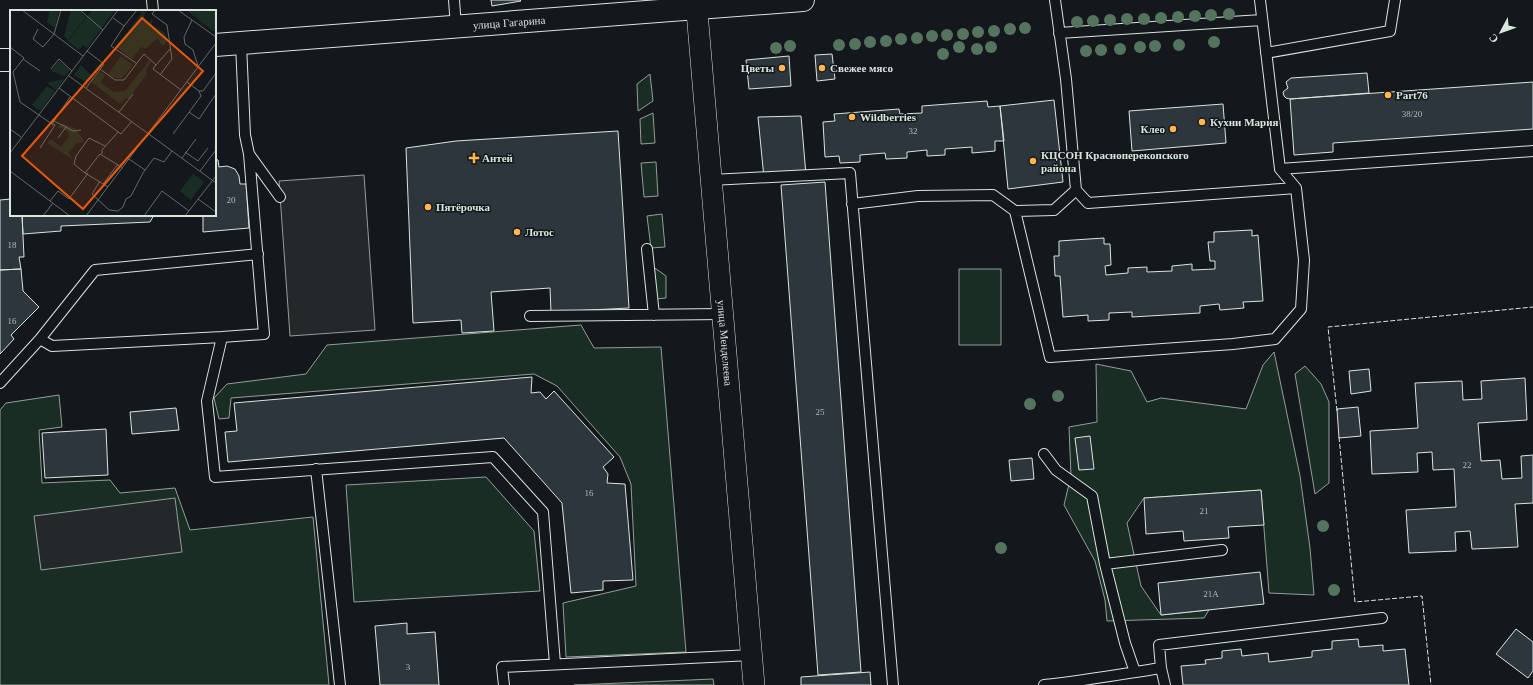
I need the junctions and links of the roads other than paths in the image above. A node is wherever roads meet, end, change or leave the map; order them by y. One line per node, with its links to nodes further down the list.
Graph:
1 (152, 0): 8 (lane)
2 (454, 0): 10 (lane)
3 (803, 0): 7 (main road, улица Гагарина)
4 (1055, 0): 11 (lane)
5 (1260, 0): 9 (lane)
6 (1395, 0): 14 (lane)
7 (696, 4): 10 (main road, улица Гагарина); 18 (street, улица Менделеева)
8 (153, 10)
9 (1262, 20): 11 (lane); 14 (lane)
10 (456, 27): 12 (main road, улица Гагарина)
11 (1059, 33): 20 (lane)
12 (241, 44): 13 (main road, улица Гагарина); 16 (lane)
13 (216, 45)
14 (1266, 53): 17 (lane)
15 (1533, 151): 17 (lane)
16 (249, 154): 21 (lane); 25 (lane)
17 (1280, 170): 19 (lane)
18 (711, 180): 22 (lane); 26 (street, улица Менделеева)
19 (1296, 188): 20 (lane); 23 (lane)
20 (1076, 190): 23 (lane)
21 (280, 198)
22 (852, 204): 23 (lane); 44 (lane)
23 (1015, 211)
24 (646, 250): 27 (lane)
25 (258, 254): 29 (lane); 30 (lane)
26 (723, 314): 27 (lane); 37 (street, улица Менделеева)
27 (654, 315): 28 (lane)
28 (530, 316)
29 (222, 337): 30 (lane); 33 (lane)
30 (40, 339): 31 (lane)
31 (0, 384)
32 (1044, 454): 35 (lane)
33 (316, 469): 38 (lane); 41 (lane)
34 (1222, 550): 35 (lane)
35 (1105, 564): 40 (lane)
36 (1382, 618): 39 (lane)
37 (752, 655): 38 (lane); 43 (street, улица Менделеева)
38 (554, 664): 42 (lane)
39 (1161, 668): 40 (lane); 46 (lane)
40 (1135, 672): 45 (lane)
41 (340, 685)
42 (504, 685)
43 (754, 685)
44 (893, 685)
45 (1044, 685)
46 (1165, 685)

